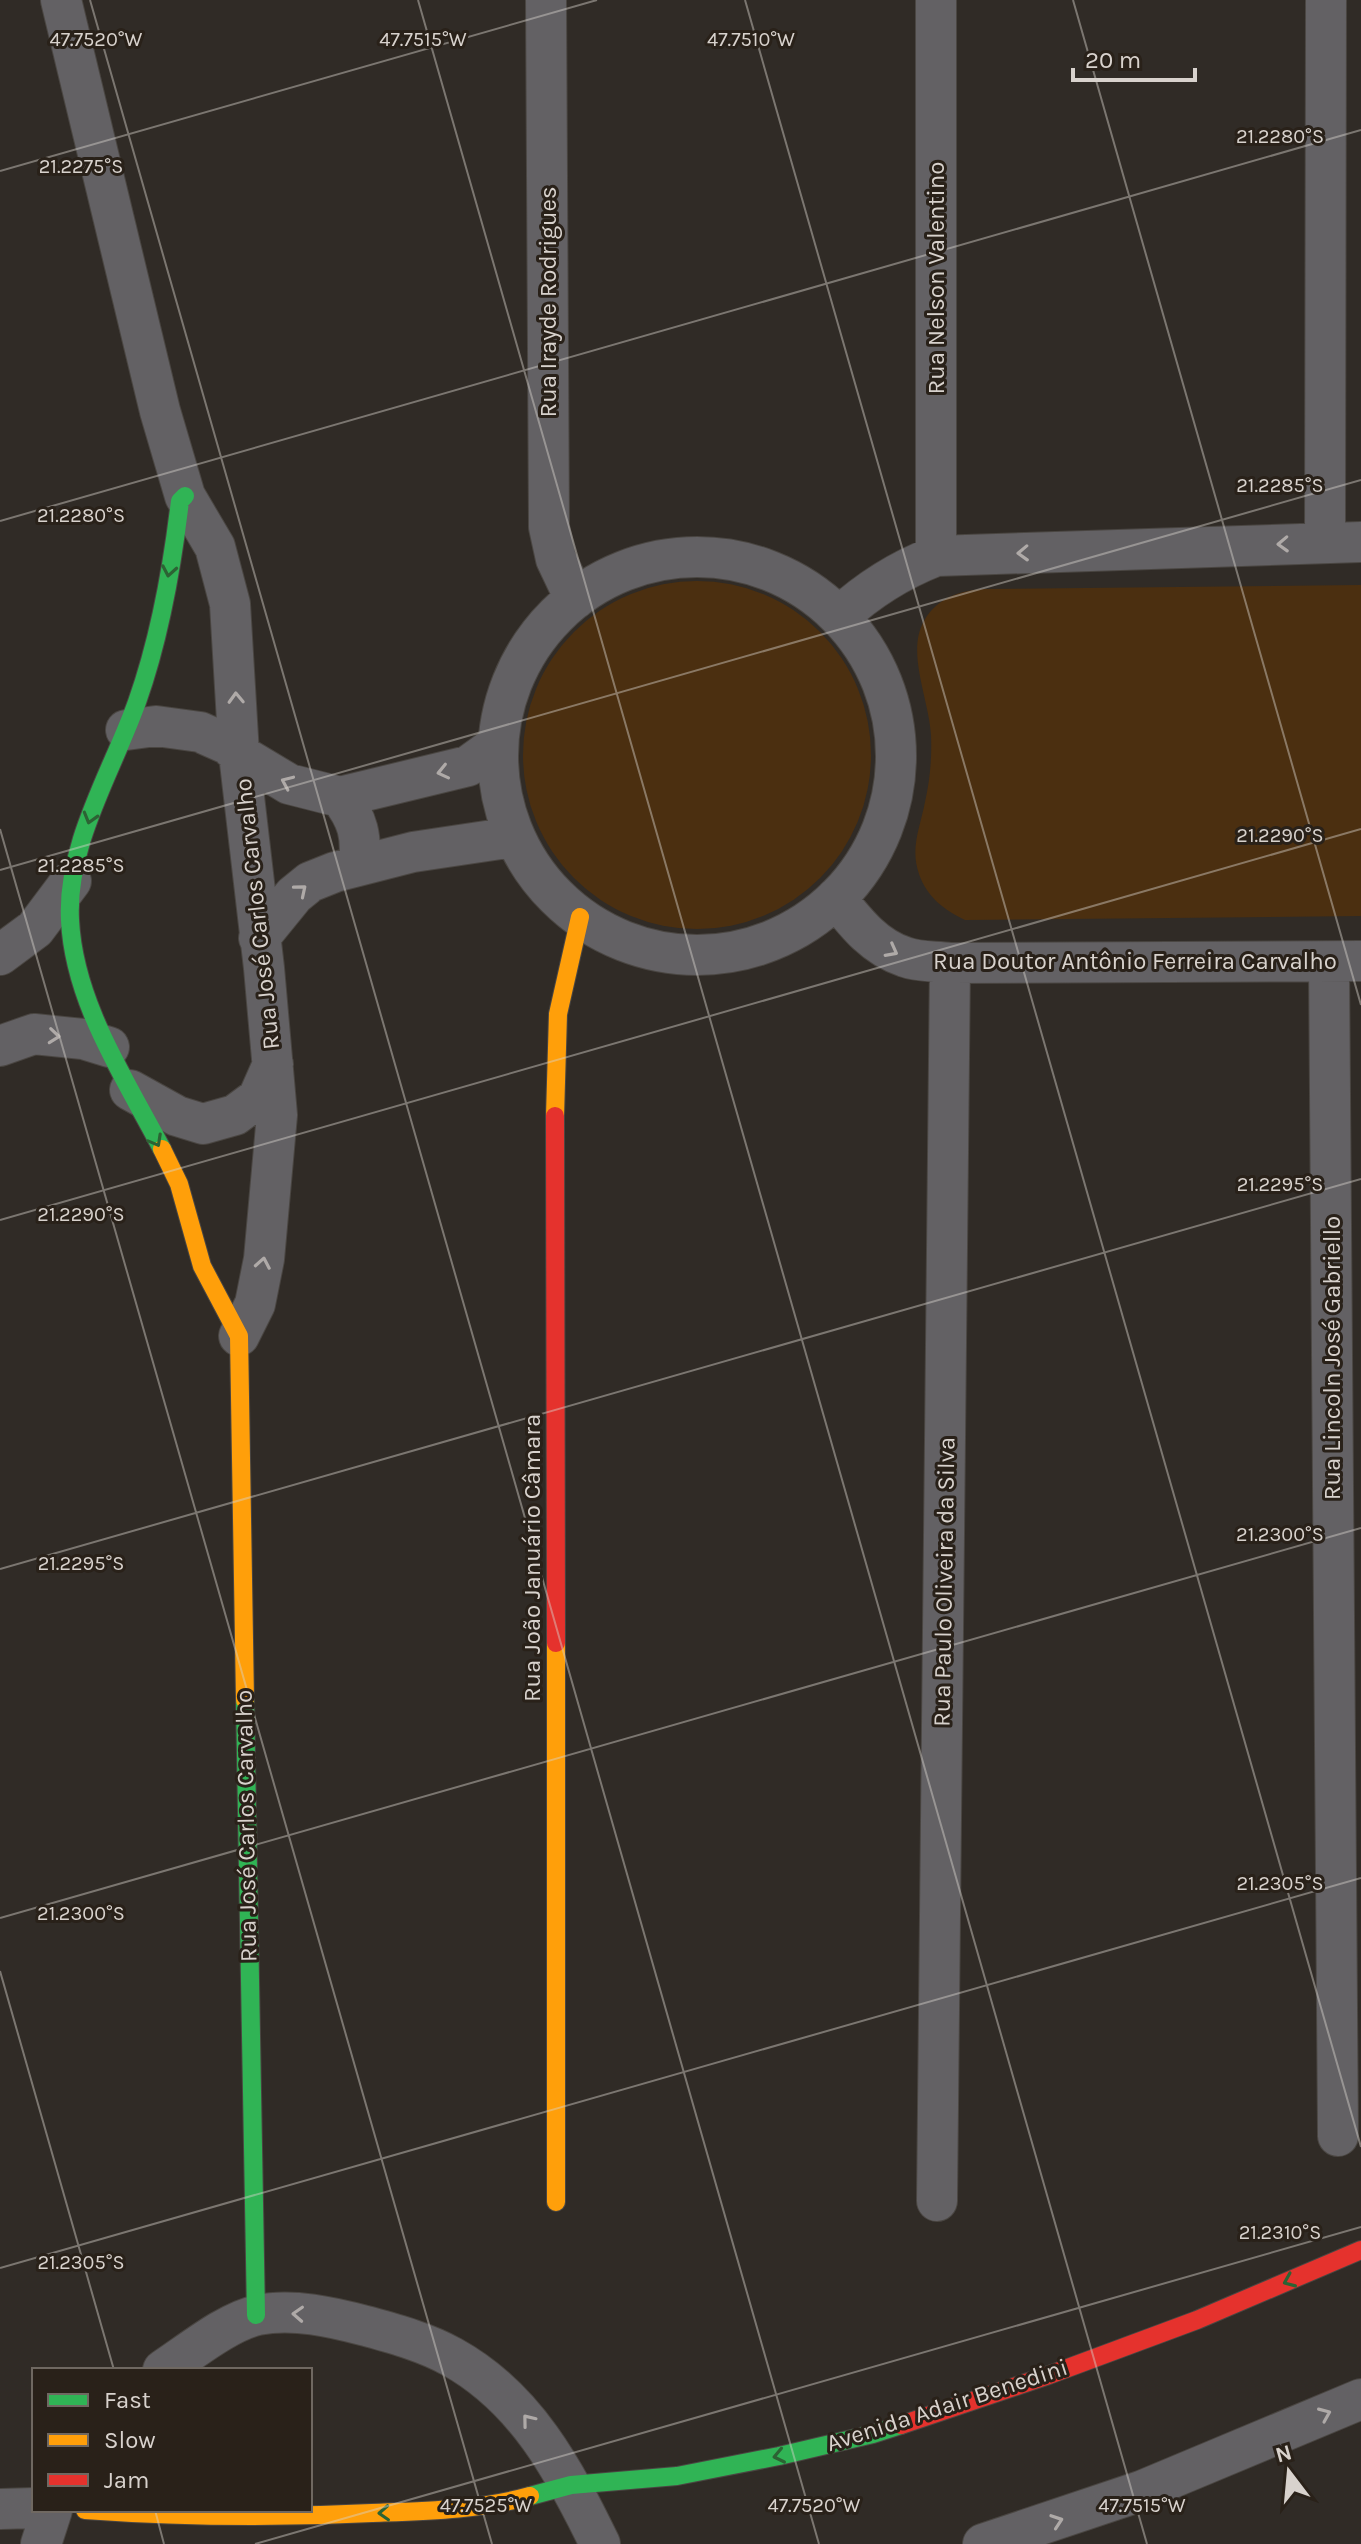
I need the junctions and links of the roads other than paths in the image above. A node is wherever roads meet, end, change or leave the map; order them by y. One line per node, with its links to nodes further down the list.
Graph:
1 (61, 0): 5 (street, Rua José Carlos Carvalho)
2 (546, 0): 8 (street, Rua Irayde Rodrigues)
3 (936, 0): 7 (street, Rua Nelson Valentino)
4 (1326, 0): 6 (street)
5 (185, 496): 10 (street, Rua José Carlos Carvalho, one-way to 10); 12 (street, Rua José Carlos Carvalho, one-way to 5)
6 (1343, 542): 7 (street, one-way to 7)
7 (936, 556): 9 (street)
8 (575, 599): 9 (street); 11 (street)
9 (840, 616): 17 (street)
10 (126, 730): 12 (street); 16 (street, Rua José Carlos Carvalho, one-way to 16)
11 (497, 745): 13 (street, one-way to 13); 14 (street)
12 (239, 754): 13 (street, one-way to 12); 19 (street, Rua José Carlos Carvalho)
13 (340, 797): 15 (street)
14 (514, 837): 15 (street); 18 (street)
15 (359, 864): 19 (street, one-way to 15)
16 (71, 881): 20 (street); 24 (street, Rua José Carlos Carvalho)
17 (836, 898): 18 (street); 22 (street, Rua Doutor Antônio Ferreira Carvalho, one-way to 22)
18 (580, 917): 30 (street, Rua João Januário Câmara)
19 (259, 938): 25 (street, Rua José Carlos Carvalho)
20 (0, 955)
21 (1345, 962): 22 (street, Rua Doutor Antônio Ferreira Carvalho); 28 (street, Rua Lincoln José Gabriello)
22 (950, 963): 29 (street, Rua Paulo Oliveira da Silva)
23 (0, 1046): 24 (street, one-way to 24)
24 (109, 1047): 26 (street, Rua José Carlos Carvalho)
25 (273, 1064): 26 (street); 27 (street, Rua José Carlos Carvalho, one-way to 25)
26 (130, 1090): 27 (street, Rua José Carlos Carvalho, one-way to 27)
27 (239, 1336): 32 (street, Rua José Carlos Carvalho)
28 (1338, 2136)
29 (937, 2201)
30 (556, 2202)
31 (1361, 2250): 35 (street, Avenida Adair Benedini, one-way to 35)
32 (256, 2315): 33 (street); 35 (street, one-way to 32)
33 (166, 2368)
34 (1361, 2399): 42 (street, one-way to 34)
35 (571, 2485): 39 (street, Avenida Adair Benedini, one-way to 39); 41 (street)
36 (32, 2508): 37 (street)
37 (0, 2509)
38 (51, 2512): 40 (street)
39 (116, 2512)
40 (41, 2544)
41 (600, 2544)
42 (983, 2544)

